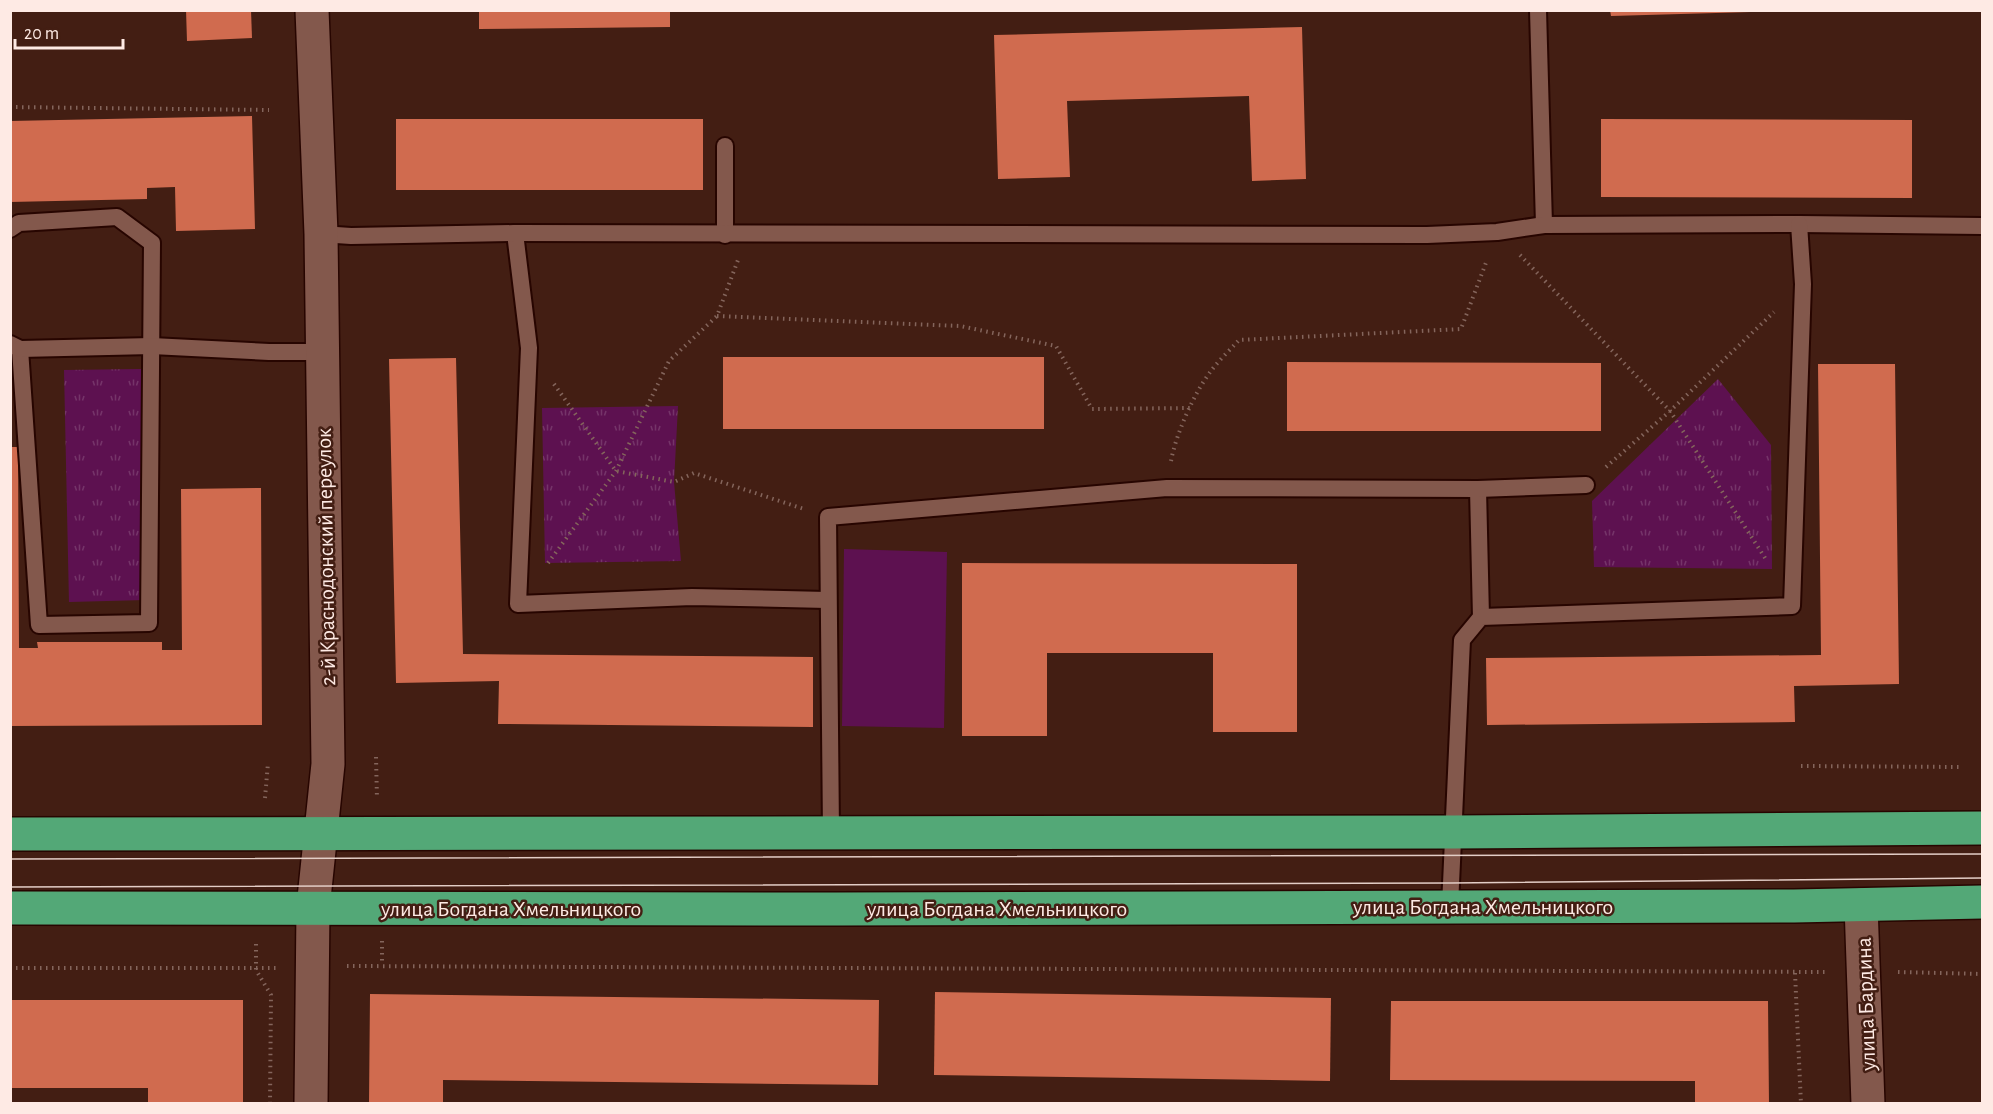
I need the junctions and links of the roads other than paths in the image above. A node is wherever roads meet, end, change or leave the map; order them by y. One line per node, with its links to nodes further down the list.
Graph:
1 (312, 10): 9 (street, 2-й Краснодонский переулок)
2 (1538, 10): 5 (lane)
3 (725, 146): 10 (lane)
4 (1799, 224): 5 (lane); 6 (lane); 17 (lane)
5 (1544, 225): 10 (lane)
6 (1983, 226)
7 (10, 229): 12 (lane)
8 (515, 233): 9 (lane); 10 (lane); 16 (lane)
9 (321, 234): 13 (street, 2-й Краснодонский переулок)
10 (725, 235)
11 (15, 346): 12 (lane); 12 (lane)
12 (152, 346): 13 (lane)
13 (323, 352): 19 (street, 2-й Краснодонский переулок)
14 (1586, 485): 15 (lane)
15 (1478, 489): 16 (lane); 17 (lane)
16 (827, 600): 20 (lane)
17 (1481, 617): 21 (lane)
18 (1983, 828): 21 (highway)
19 (321, 832): 20 (highway); 22 (highway); 27 (street, 2-й Краснодонский переулок)
20 (831, 832): 21 (highway)
21 (1453, 832): 25 (lane)
22 (10, 834)
23 (1983, 902): 24 (highway, улица Богдана Хмельницкого)
24 (1861, 905): 25 (highway, улица Богдана Хмельницкого); 29 (street, улица Бардина)
25 (1450, 906): 27 (highway, улица Богдана Хмельницкого)
26 (10, 908): 27 (highway, улица Богдана Хмельницкого)
27 (313, 909): 28 (street, 2-й Краснодонский переулок)
28 (311, 1104)
29 (1868, 1104)

